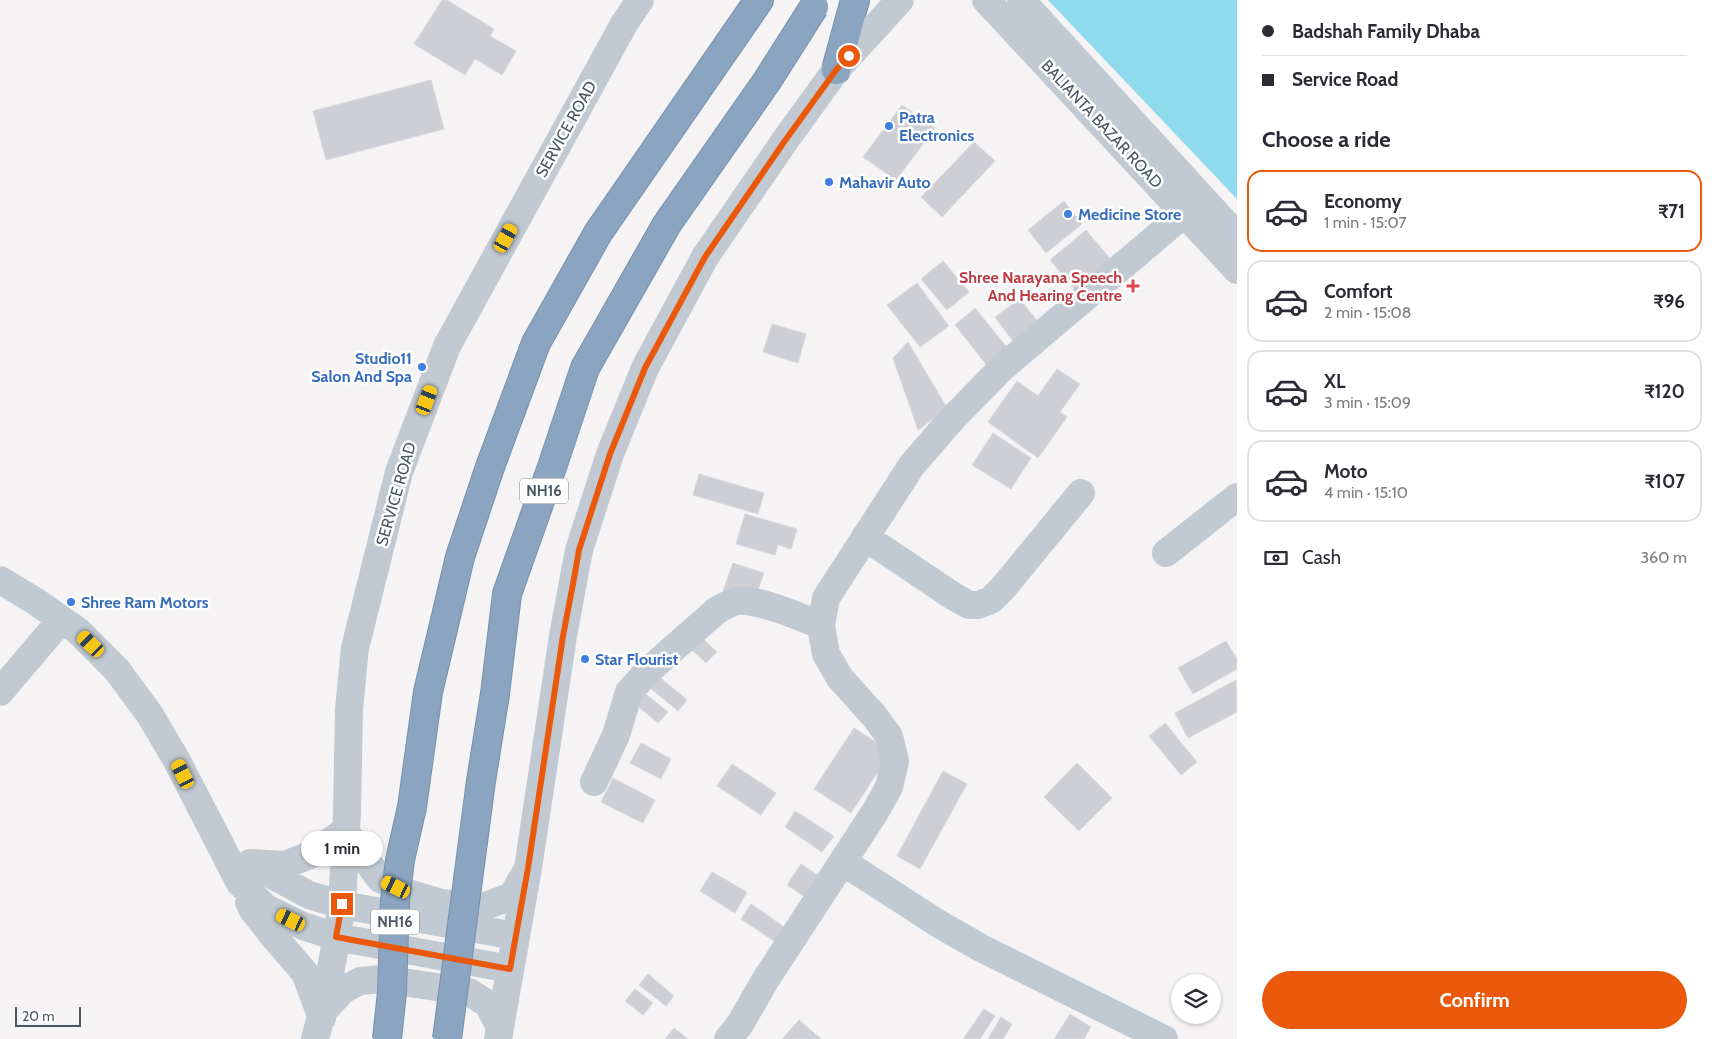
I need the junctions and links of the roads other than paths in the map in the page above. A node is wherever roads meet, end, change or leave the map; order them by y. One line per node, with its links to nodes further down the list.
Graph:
1 (640, 0): 21 (street, SERVICE ROAD)
2 (759, 0): 31 (highway, NH16, bridge)
3 (854, 0): 8 (highway)
4 (900, 0): 8 (street)
5 (986, 0): 9 (street, BALIANTA BAZAR ROAD)
6 (1021, 0): 10 (street, BALIANTA BAZAR ROAD)
7 (817, 4): 32 (highway, NH16, bridge)
8 (836, 70): 23 (street)
9 (1185, 213): 11 (street, BALIANTA BAZAR ROAD); 14 (street)
10 (1237, 236)
11 (1237, 270)
12 (1081, 492): 14 (street)
13 (1237, 497): 15 (street)
14 (865, 537): 18 (street)
15 (1166, 553)
16 (0, 580): 17 (street)
17 (61, 620): 19 (street); 24 (street)
18 (821, 625): 20 (street); 22 (street)
19 (0, 692)
20 (594, 782)
21 (345, 831): 23 (street); 24 (street); 25 (street, SERVICE ROAD)
22 (843, 862): 33 (street); 34 (street)
23 (528, 868): 26 (street)
24 (245, 873): 25 (street); 27 (street); 29 (street)
25 (342, 904): 26 (street); 27 (street, SERVICE ROAD)
26 (516, 936): 28 (street)
27 (336, 937): 28 (street); 29 (street, SERVICE ROAD)
28 (510, 969): 30 (street)
29 (320, 1022): 30 (street)
30 (499, 1033)
31 (387, 1039)
32 (447, 1039)
33 (728, 1039)
34 (1164, 1039)

